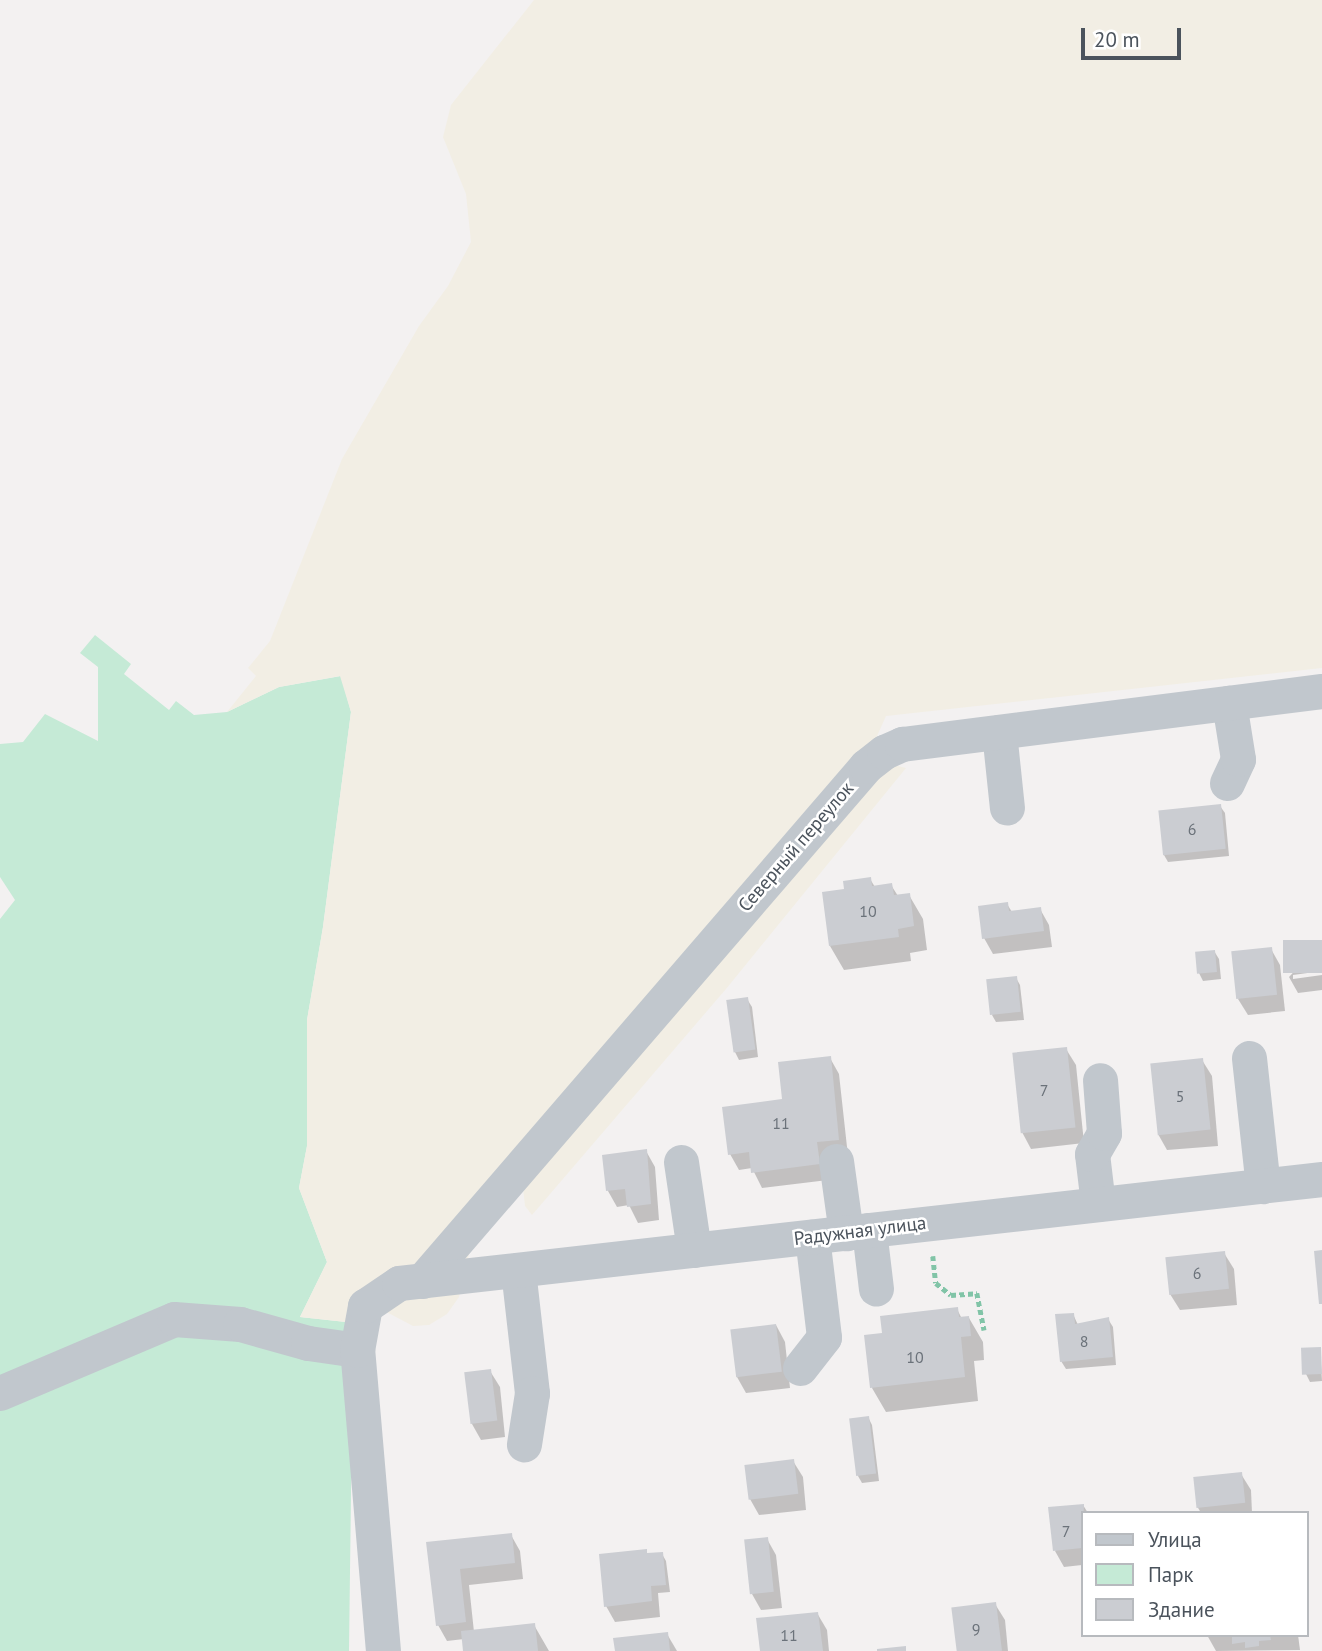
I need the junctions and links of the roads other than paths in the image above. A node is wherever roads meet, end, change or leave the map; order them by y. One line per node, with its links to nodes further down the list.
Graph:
1 (1322, 691): 2 (street, Северный переулок)
2 (1229, 703): 3 (street, Северный переулок); 4 (street)
3 (999, 732): 5 (street); 17 (street, Северный переулок)
4 (1227, 783)
5 (1007, 808)
6 (1249, 1058): 11 (street)
7 (1100, 1080): 12 (street)
8 (836, 1161): 13 (street)
9 (681, 1163): 15 (street)
10 (1322, 1179): 11 (street, Радужная улица)
11 (1263, 1186): 12 (street, Радужная улица)
12 (1098, 1204): 13 (street, Радужная улица)
13 (858, 1231): 14 (street, Радужная улица); 18 (street)
14 (812, 1237): 15 (street, Радужная улица); 20 (street)
15 (694, 1250): 16 (street, Радужная улица)
16 (518, 1270): 17 (street, Радужная улица); 22 (street)
17 (410, 1282): 19 (street)
18 (876, 1289)
19 (357, 1350): 21 (street); 23 (street)
20 (800, 1368)
21 (0, 1393)
22 (524, 1444)
23 (383, 1651)

